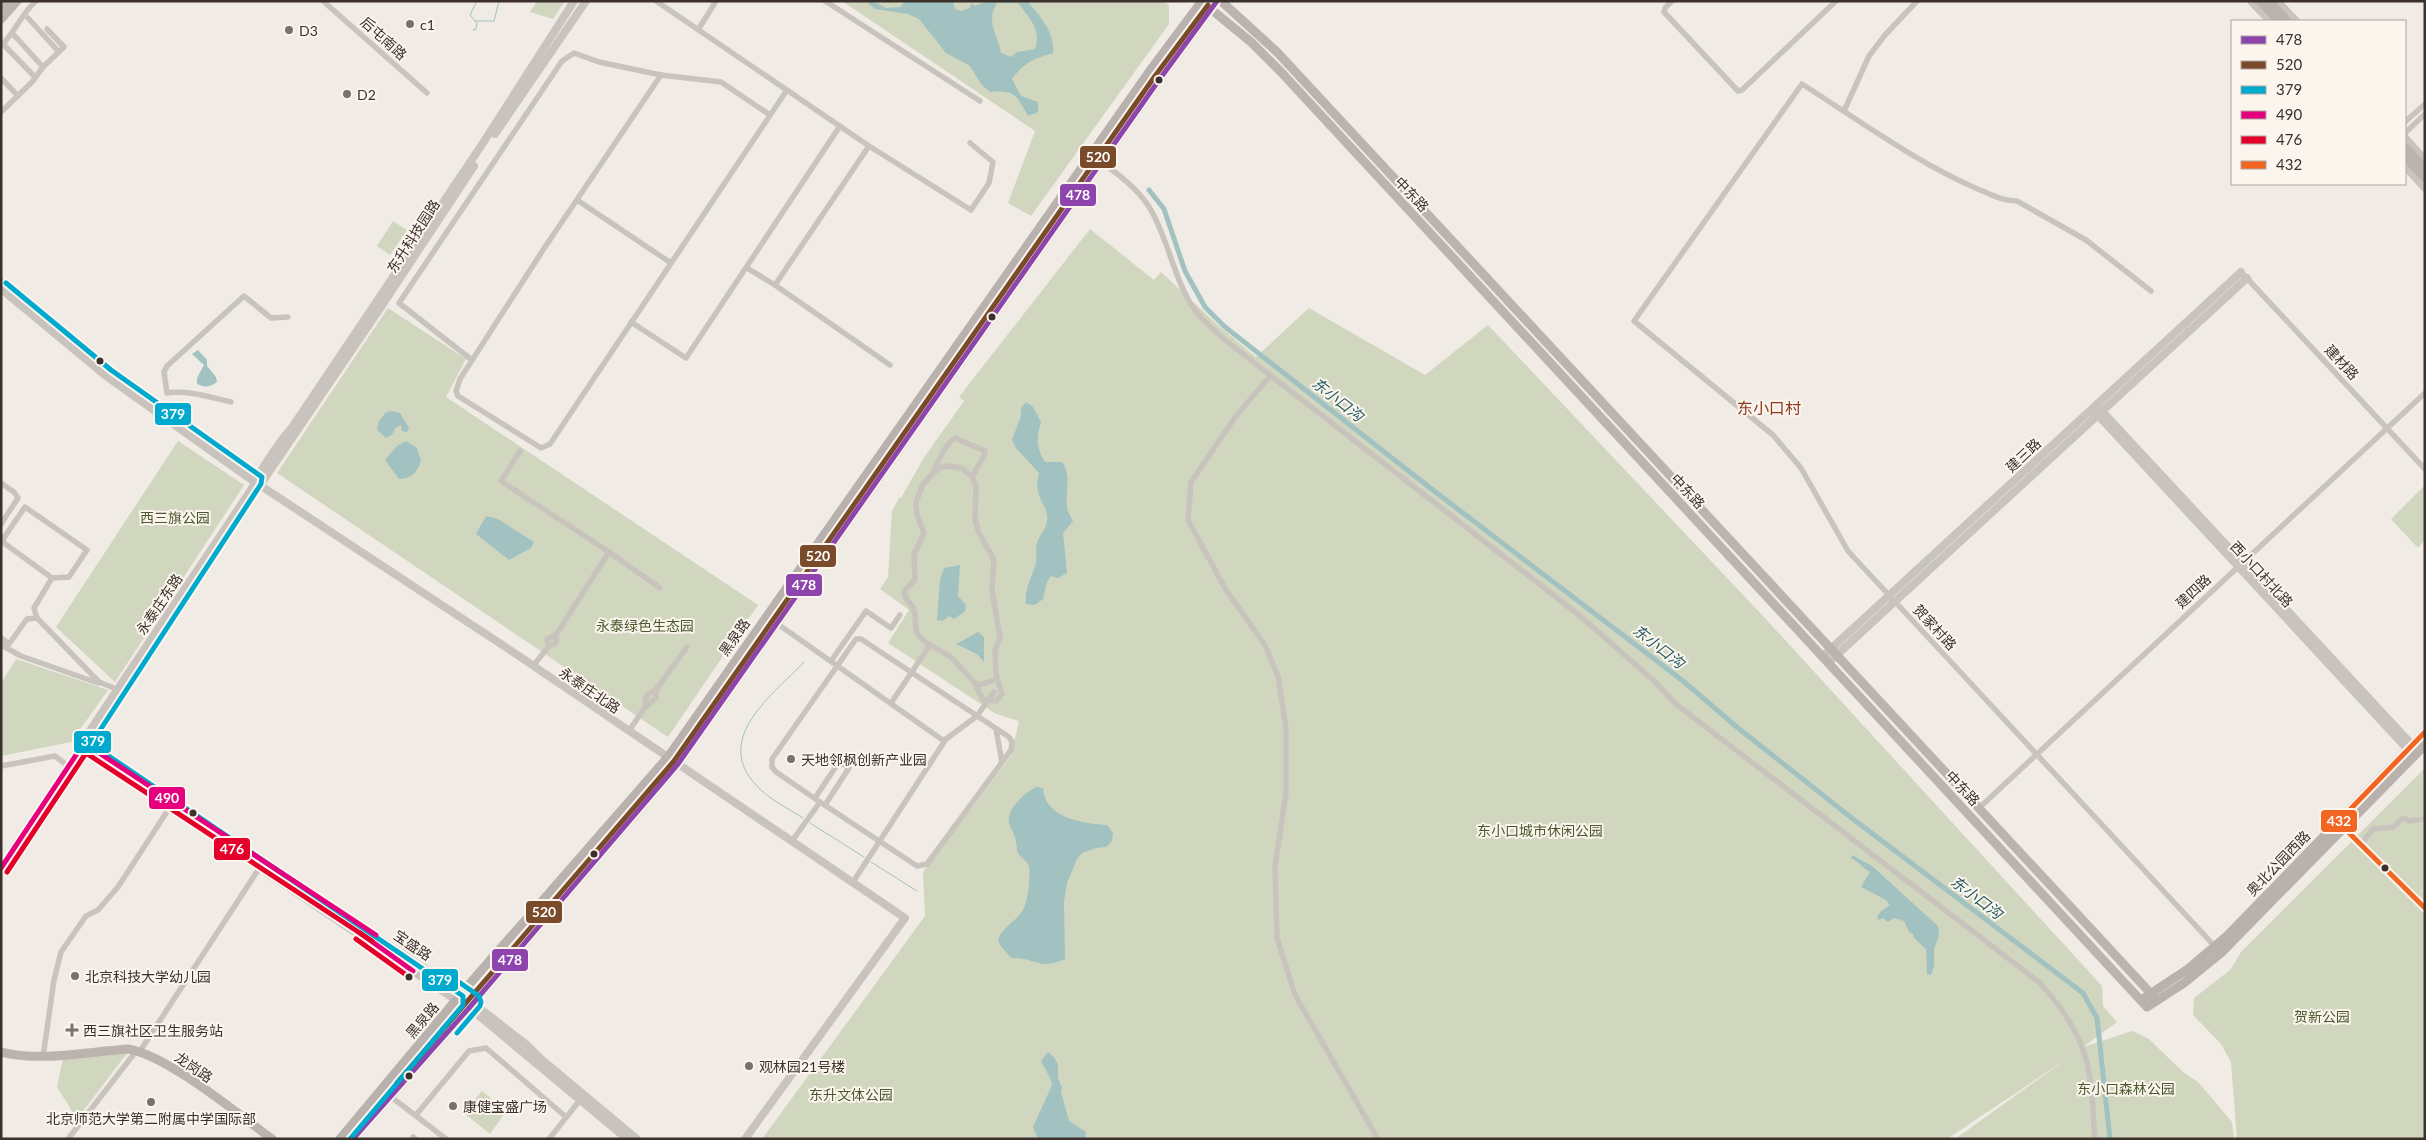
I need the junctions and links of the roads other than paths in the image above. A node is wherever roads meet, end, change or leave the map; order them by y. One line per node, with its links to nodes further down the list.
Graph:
1 (5, 1): 20 (main road)
2 (17, 1): 23 (main road)
3 (36, 1): 30 (street)
4 (323, 1): 38 (street, 后屯南路)
5 (574, 1): 81 (street, 东升科技园路)
6 (586, 1): 81 (street, 东升科技园路)
7 (656, 1): 29 (street)
8 (716, 1): 29 (street)
9 (825, 1): 40 (street)
10 (1201, 1): 21 (main road, 中东路); 115 (main road, 黑泉路)
11 (1217, 1): 21 (main road, 黑泉路)
12 (1221, 1): 96 (main road, 中东路)
13 (1672, 1): 14 (street)
14 (1836, 1)
15 (1917, 1): 42 (street)
16 (2251, 1): 24 (street)
17 (2260, 1): 25 (main road)
18 (2268, 1): 26 (main road)
19 (2277, 1): 27 (street)
20 (1, 6)
21 (1211, 9): 55 (main road, 黑泉路); 97 (main road, 中东路)
22 (28, 18): 32 (street)
23 (1, 19)
24 (2269, 20)
25 (2278, 20)
26 (2286, 20)
27 (2295, 20)
28 (47, 29): 32 (street)
29 (698, 30): 37 (street)
30 (12, 34): 31 (street); 33 (street)
31 (2, 45): 35 (street)
32 (59, 52): 33 (street)
33 (43, 67): 35 (street)
34 (661, 75): 45 (street); 60 (street); 70 (street)
35 (35, 77): 39 (street)
36 (1, 78): 39 (street)
37 (787, 90): 45 (street); 47 (street)
38 (427, 93)
39 (18, 96): 43 (street)
40 (980, 100)
41 (2425, 104): 46 (street)
42 (1844, 111): 67 (street); 88 (street, 贺家村路)
43 (1, 112)
44 (2425, 114): 48 (street)
45 (770, 115): 61 (street)
46 (2406, 121)
47 (840, 126): 51 (street); 62 (street)
48 (2406, 132)
49 (2406, 139): 54 (street)
50 (970, 142): 51 (street)
51 (869, 146): 65 (street)
52 (2406, 148): 57 (main road)
53 (2406, 157): 58 (main road)
54 (2425, 160)
55 (1106, 162): 72 (street); 117 (main road, 黑泉路)
56 (2406, 167): 59 (street)
57 (2425, 169)
58 (2425, 178)
59 (2425, 188)
60 (577, 200): 61 (street); 70 (street)
61 (671, 263): 69 (street)
62 (747, 268): 65 (street); 69 (street)
63 (2244, 275): 75 (street, 建三路); 76 (street, 建材路)
64 (1, 282): 81 (street, 永泰庄北路)
65 (775, 285): 71 (street)
66 (1, 289): 81 (street, 永泰庄北路)
67 (2151, 291)
68 (288, 317): 74 (street)
69 (632, 322): 70 (street)
70 (472, 360)
71 (890, 365)
72 (1270, 375): 153 (street); 154 (street)
73 (2425, 393): 76 (street, 建四路)
74 (231, 402)
75 (2097, 410): 85 (street, 西小口村北路); 88 (street, 建三路)
76 (2387, 428): 78 (street, 建材路); 85 (street, 建四路)
77 (520, 451): 84 (street)
78 (2425, 469)
79 (934, 471): 80 (street); 80 (street); 94 (street)
80 (972, 476): 102 (street)
81 (257, 481): 99 (street, 永泰庄北路); 112 (street, 永泰庄东路)
82 (1, 483): 83 (street)
83 (1, 524)
84 (609, 552): 87 (street); 99 (street)
85 (2240, 564): 113 (street, 西小口村北路); 114 (street, 建四路)
86 (52, 578): 86 (street); 90 (street)
87 (660, 588)
88 (1892, 598): 96 (street, 建三路); 114 (street, 贺家村路)
89 (900, 616): 98 (street)
90 (37, 618): 92 (street); 93 (street)
91 (782, 627): 98 (street)
92 (1, 638)
93 (1, 644)
94 (930, 645): 101 (street); 103 (street)
95 (687, 647): 109 (street)
96 (1834, 652): 97 (street, 建三路); 122 (main road, 中东路)
97 (1825, 660): 135 (main road, 中东路)
98 (831, 661): 100 (street)
99 (533, 666): 109 (street, 永泰庄北路)
100 (837, 666): 101 (street); 106 (street); 120 (street)
101 (912, 673): 106 (street); 107 (street)
102 (998, 679): 103 (street); 105 (street)
103 (976, 686): 105 (street)
104 (994, 692): 105 (street)
105 (988, 702): 107 (street)
106 (891, 703): 111 (street)
107 (977, 716): 108 (street); 111 (street)
108 (996, 729): 116 (street); 116 (street)
109 (629, 731): 115 (street, 永泰庄北路)
110 (2425, 732): 113 (main road, 奥北公园西路)
111 (944, 741): 126 (street)
112 (82, 745): 119 (street, 永泰庄东路); 121 (street, 宝盛路); 133 (street, 宝盛路)
113 (2416, 750): 124 (main road, 奥北公园西路)
114 (2037, 754): 122 (street, 建四路); 132 (street, 贺家村路)
115 (668, 757): 117 (street, 永泰庄北路); 133 (main road, 黑泉路)
116 (1002, 762): 126 (street)
117 (678, 764): 125 (street, 永泰庄北路); 136 (main road, 黑泉路)
118 (1, 766): 119 (street)
119 (68, 766): 129 (street, 永泰庄东路)
120 (820, 801): 120 (street); 125 (street); 126 (street)
121 (170, 807): 128 (street, 宝盛路); 139 (street)
122 (1979, 808): 134 (main road, 中东路)
123 (2425, 819): 127 (street)
124 (2341, 825): 127 (street); 132 (main road, 奥北公园西路)
125 (792, 841): 130 (street, 永泰庄北路)
126 (880, 841): 130 (street)
127 (2360, 844): 131 (street)
128 (260, 867): 133 (street, 宝盛路); 137 (street)
129 (1, 868)
130 (853, 882): 152 (street, 永泰庄北路)
131 (2425, 908)
132 (2218, 950): 134 (main road, 奥北公园西路)
133 (459, 997): 136 (street, 宝盛路); 146 (main road, 黑泉路)
134 (2154, 997): 135 (main road, 奥北公园西路)
135 (2144, 1004)
136 (471, 1005): 140 (main road, 黑泉路); 141 (street, 宝盛路); 151 (street, 宝盛路)
137 (139, 1050): 139 (main road); 144 (street); 145 (main road, 龙岗路)
138 (1, 1052): 139 (main road)
139 (43, 1057)
140 (390, 1096): 142 (street); 147 (main road, 黑泉路)
141 (580, 1100): 143 (street); 150 (street, 宝盛路)
142 (416, 1114): 143 (street); 148 (street)
143 (566, 1117): 149 (street)
144 (68, 1139)
145 (272, 1139)
146 (340, 1139)
147 (354, 1139)
148 (446, 1139)
149 (549, 1139)
150 (627, 1139)
151 (637, 1139)
152 (745, 1139)
153 (1378, 1139)
154 (2095, 1139)

